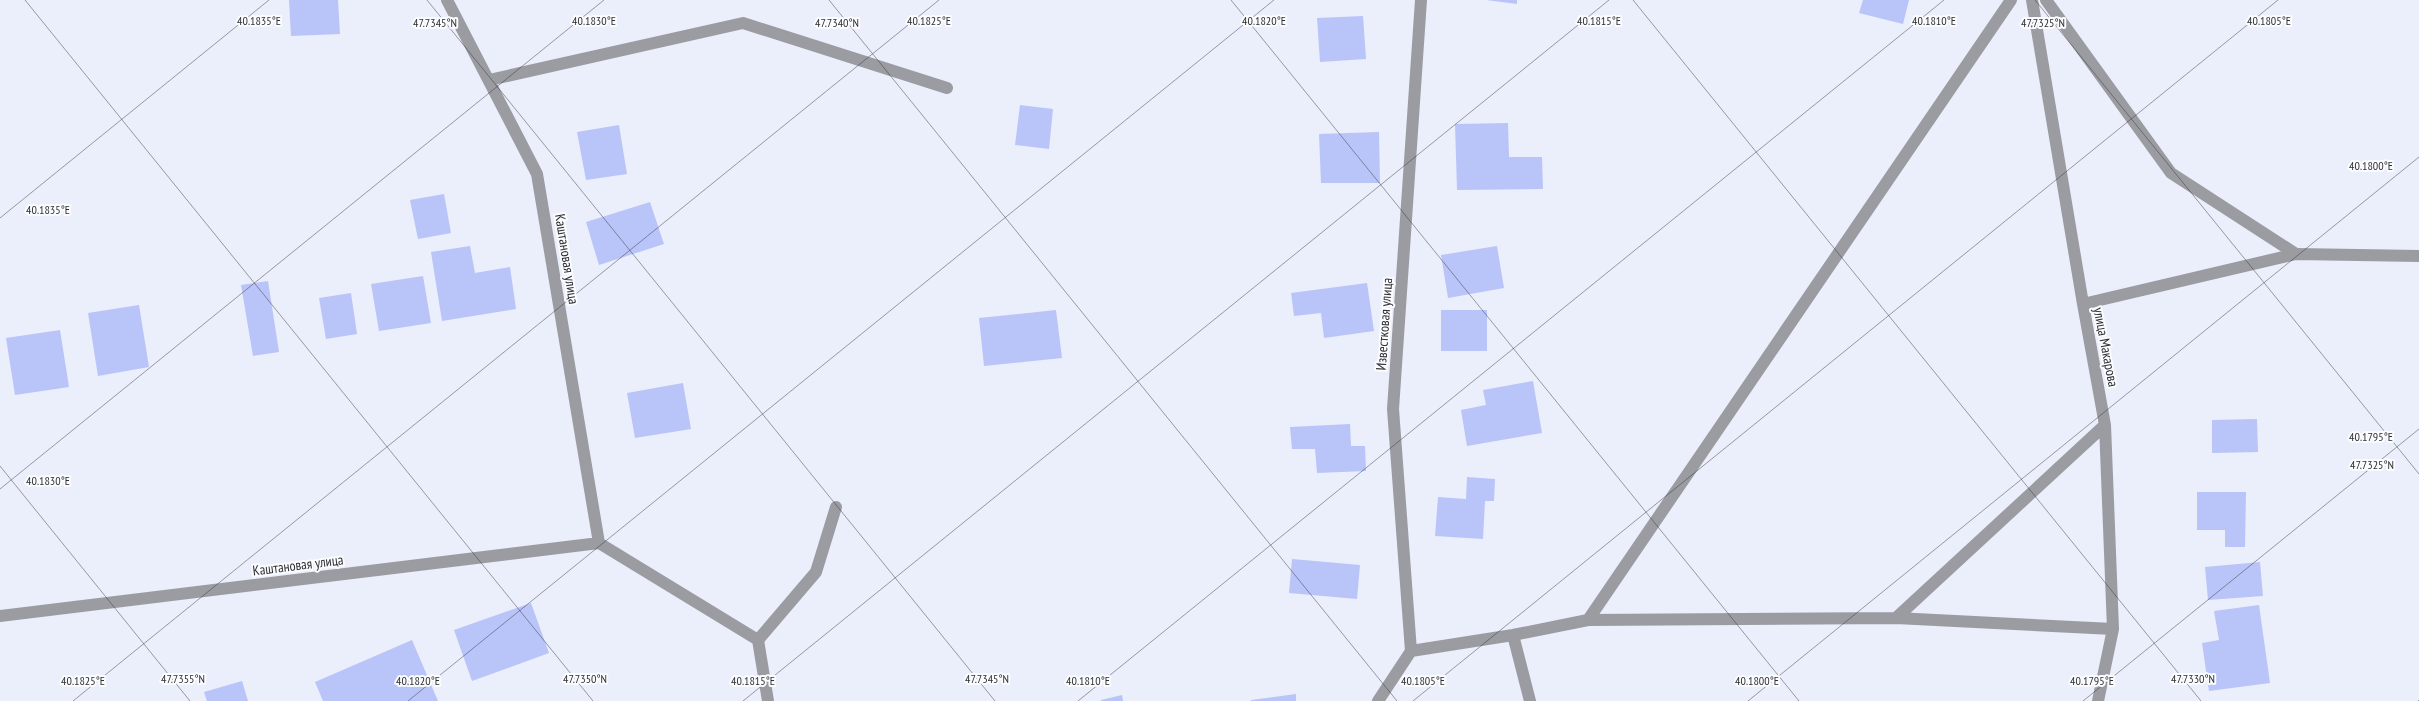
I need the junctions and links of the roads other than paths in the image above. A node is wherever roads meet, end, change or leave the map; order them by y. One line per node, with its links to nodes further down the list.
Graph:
1 (447, 0): 6 (street, Каштановая улица)
2 (1421, 0): 20 (street, Известковая улица)
3 (2011, 0): 16 (street)
4 (2032, 0): 10 (street, улица Макарова)
5 (2046, 0): 8 (street)
6 (489, 80): 7 (street); 13 (street, Каштановая улица)
7 (947, 88)
8 (2296, 254): 9 (street); 10 (street)
9 (2419, 256)
10 (2083, 304): 11 (street, улица Макарова)
11 (2106, 425): 15 (street); 17 (street, улица Макарова)
12 (836, 507): 19 (street)
13 (599, 543): 14 (street, Каштановая улица); 19 (street)
14 (0, 616)
15 (1896, 618): 16 (street); 17 (street)
16 (1588, 620): 18 (street)
17 (2113, 629): 24 (street, улица Макарова)
18 (1513, 635): 20 (street); 23 (street)
19 (758, 640): 21 (street)
20 (1411, 651): 22 (street)
21 (768, 701)
22 (1378, 701)
23 (1530, 701)
24 (2098, 701)

